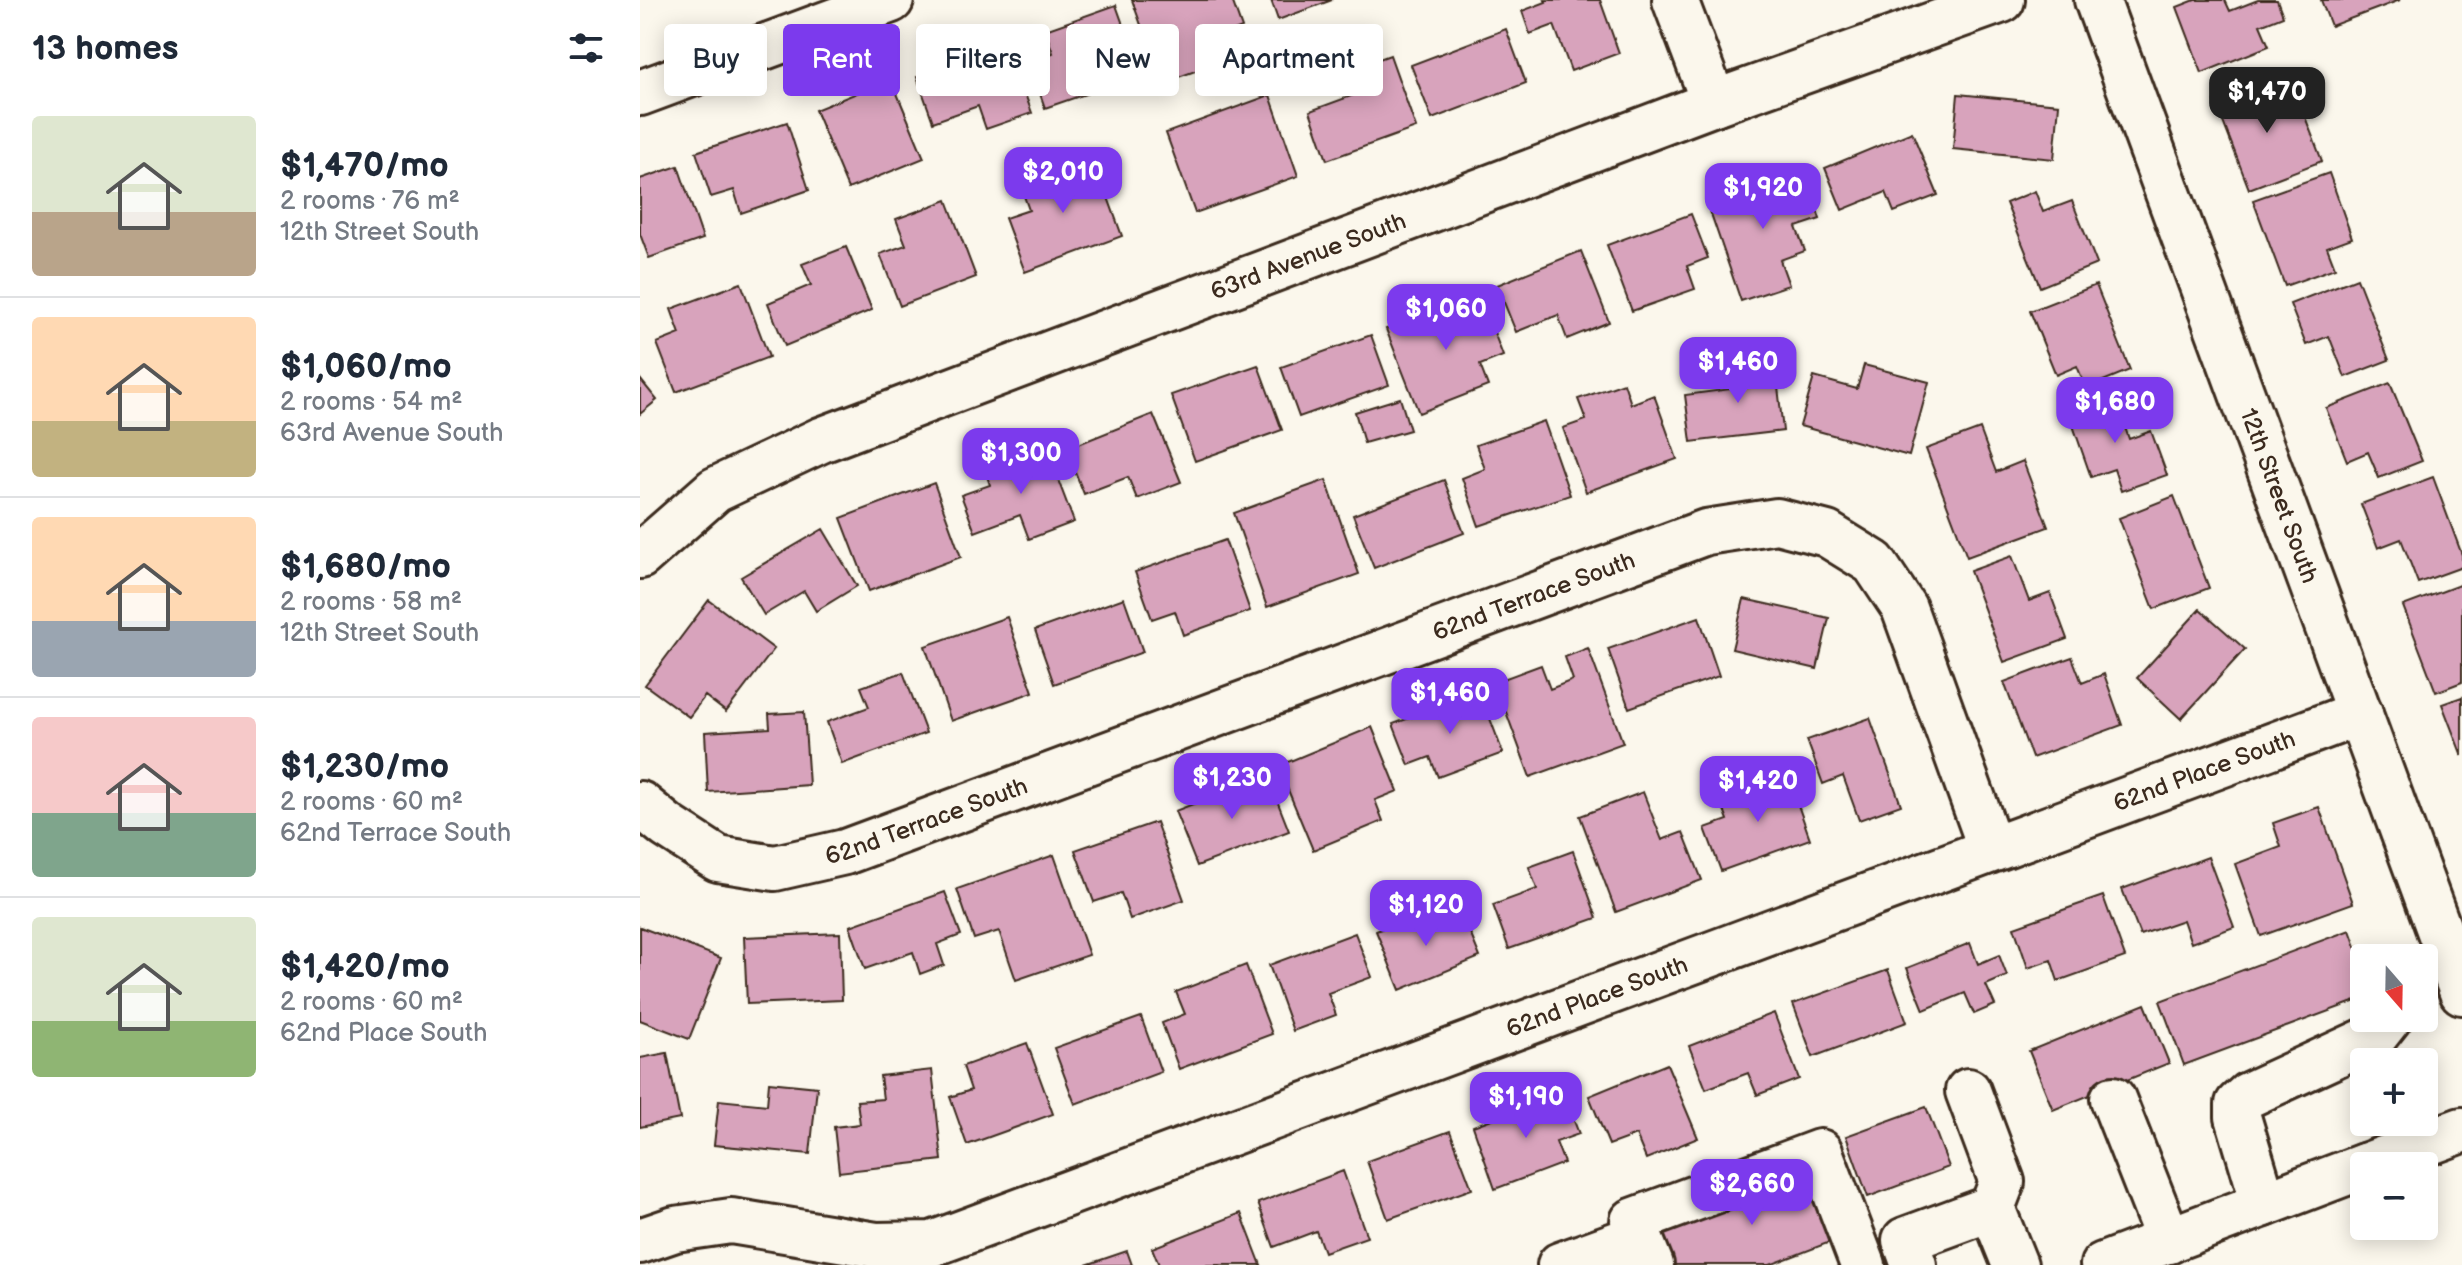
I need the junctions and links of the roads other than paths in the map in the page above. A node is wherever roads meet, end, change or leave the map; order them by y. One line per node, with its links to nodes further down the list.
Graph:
1 (891, 0): 5 (street)
2 (1675, 0): 6 (street)
3 (2002, 0): 6 (street, 63rd Avenue South)
4 (2097, 0): 8 (street, 12th Street South)
5 (640, 93)
6 (1714, 103): 7 (street, 63rd Avenue South)
7 (640, 556)
8 (2360, 713): 10 (street, 62nd Place South); 11 (street, 12th Street South)
9 (640, 804): 10 (street, 62nd Terrace South)
10 (1991, 849): 20 (street, 62nd Place South)
11 (2447, 985)
12 (2378, 1032): 18 (street)
13 (1968, 1091): 19 (street)
14 (2113, 1099): 21 (street)
15 (2462, 1130): 16 (street)
16 (2403, 1152)
17 (2350, 1172): 18 (street)
18 (2264, 1204): 21 (street)
19 (1992, 1208): 26 (street); 27 (street)
20 (640, 1241)
21 (2169, 1241): 28 (street)
22 (1560, 1265): 23 (street)
23 (1626, 1265)
24 (1651, 1265): 25 (street)
25 (1863, 1265)
26 (1914, 1265)
27 (2015, 1265)
28 (2103, 1265)

